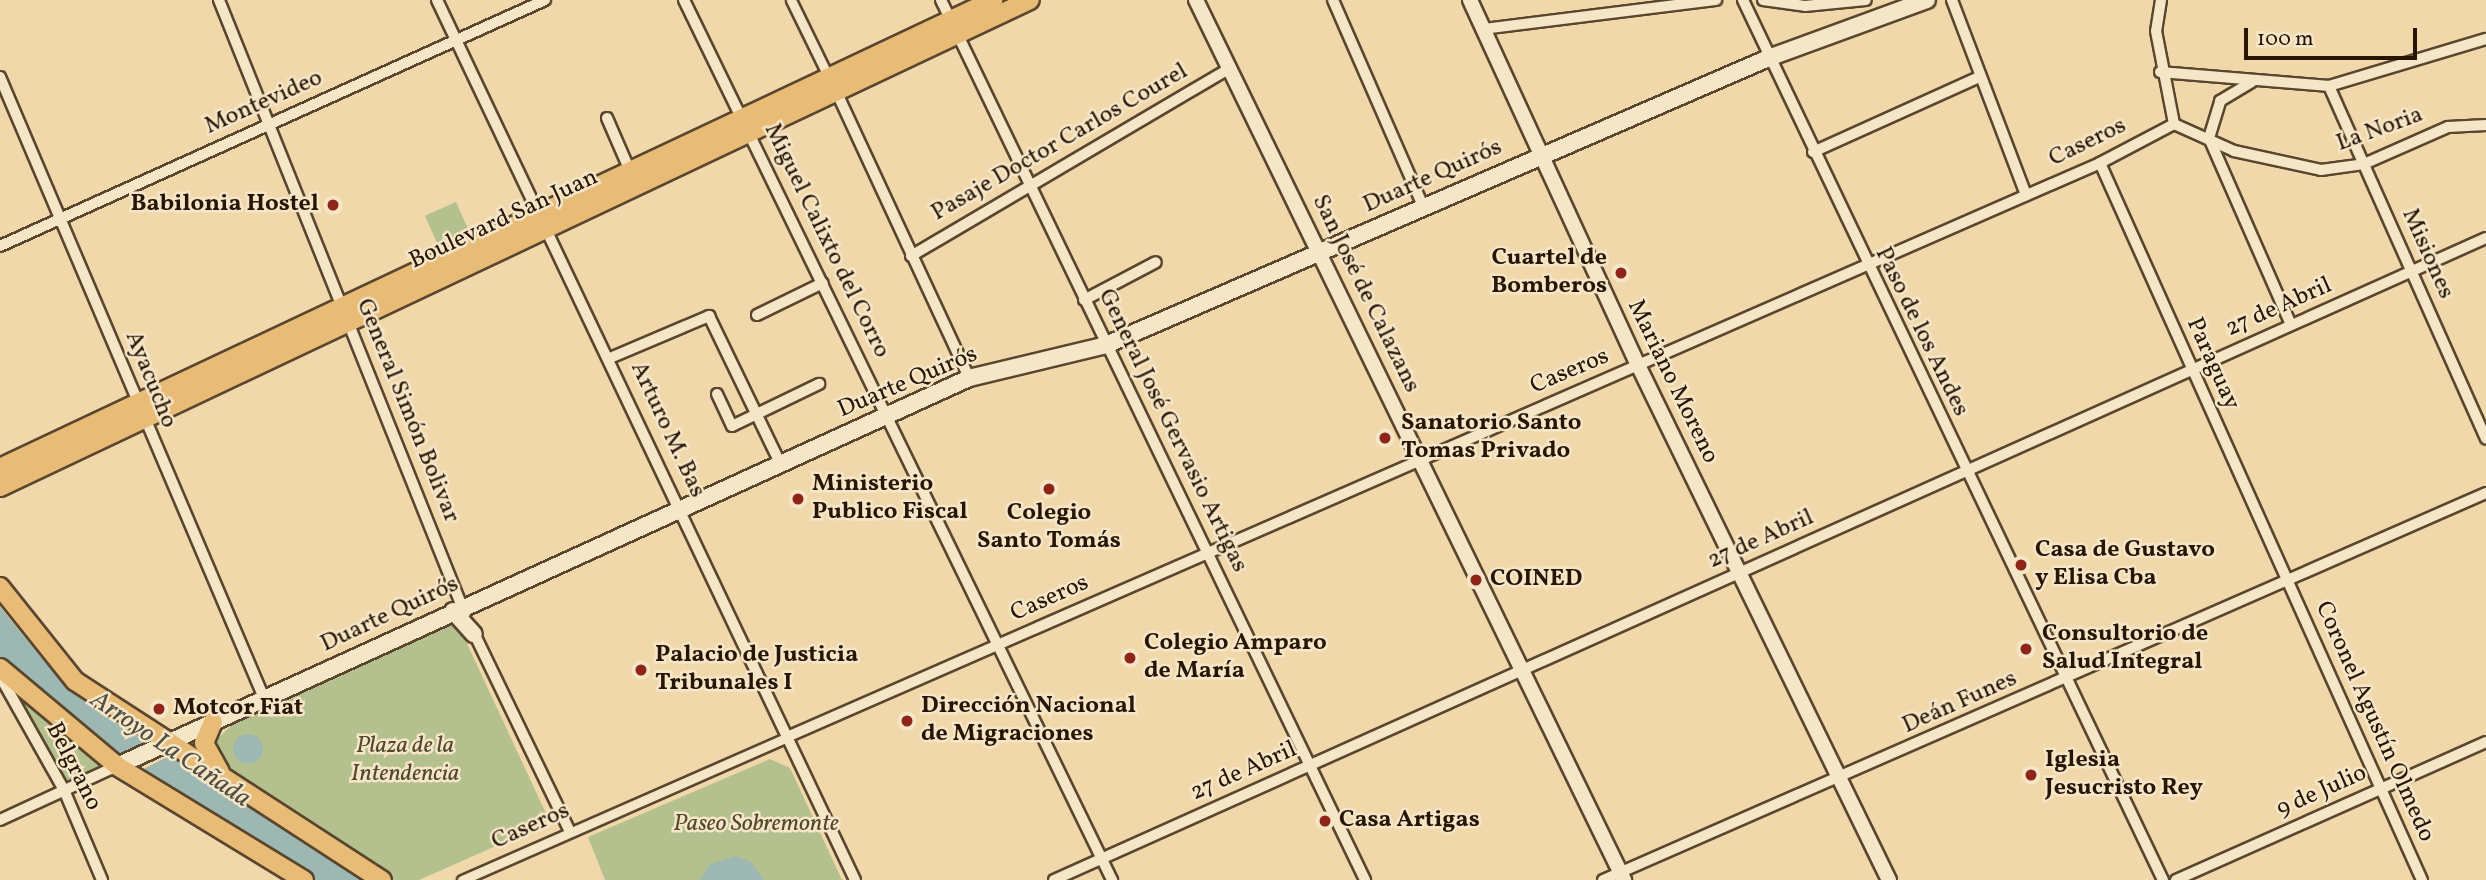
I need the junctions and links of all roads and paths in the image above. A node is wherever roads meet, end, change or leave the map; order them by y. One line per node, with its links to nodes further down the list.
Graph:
1 (219, 0): 34 (street, General Simón Bolivar)
2 (437, 0): 24 (street, Arturo M. Bas)
3 (545, 0): 24 (street, Montevideo)
4 (684, 0): 36 (street, Miguel Calixto del Corro)
5 (791, 0): 31 (street)
6 (942, 0): 21 (street, General José Gervasio Artigas)
7 (993, 0): 21 (main road, Boulevard San Juan)
8 (1030, 0): 21 (main road, Boulevard San Juan)
9 (1196, 0): 26 (street, San José de Calazans)
10 (1333, 0): 46 (street)
11 (1469, 0): 22 (street, Mariano Moreno)
12 (1603, 0): 20 (street)
13 (1716, 0): 20 (street)
14 (1743, 0): 25 (street, Paso de los Andes)
15 (1763, 0): 16 (street)
16 (1866, 0)
17 (1927, 0): 25 (main road, Duarte Quirós)
18 (1952, 0): 29 (street)
19 (2161, 0): 27 (street)
20 (1604, 14): 22 (street)
21 (954, 27): 31 (main road, Boulevard San Juan); 44 (street, General José Gervasio Artigas)
22 (1483, 29): 40 (street, Mariano Moreno)
23 (2486, 39): 32 (street)
24 (457, 41): 34 (street, Montevideo); 48 (street, Arturo M. Bas)
25 (1771, 57): 39 (street, Paso de los Andes); 40 (main road, Duarte Quirós)
26 (1230, 68): 44 (street, Pasaje Doctor Carlos Courel); 51 (street, San José de Calazans)
27 (2160, 72): 30 (street); 35 (street)
28 (0, 77): 47 (street, Ayacucho)
29 (1979, 77): 39 (street); 45 (street)
30 (2255, 81): 32 (street); 38 (street)
31 (833, 84): 36 (main road, Boulevard San Juan); 52 (street)
32 (2329, 86): 42 (street, Misiones)
33 (607, 118): 43 (street)
34 (267, 124): 47 (street, Montevideo); 58 (street, General Simón Bolivar)
35 (2174, 124): 38 (street); 41 (street, Caseros)
36 (746, 125): 43 (main road, Boulevard San Juan); 48 (main road, Boulevard San Juan); 56 (street, Miguel Calixto del Corro)
37 (2486, 125): 42 (street, La Noria)
38 (2209, 138): 42 (street, La Noria); 60 (street)
39 (1813, 152): 54 (street, Paso de los Andes)
40 (1540, 154): 46 (main road, Duarte Quirós); 63 (street, Mariano Moreno)
41 (2100, 163): 45 (street, Caseros); 64 (street, Paraguay)
42 (2364, 164): 55 (street, Misiones)
43 (629, 171): 48 (main road, Boulevard San Juan)
44 (1027, 183): 52 (street, Pasaje Doctor Carlos Courel); 57 (street, General José Gervasio Artigas)
45 (2026, 195): 54 (street, Caseros)
46 (1423, 206): 51 (main road, Duarte Quirós)
47 (63, 216): 50 (street, Montevideo); 68 (street, Ayacucho)
48 (542, 220): 58 (main road, Boulevard San Juan); 62 (street, Arturo M. Bas)
49 (2486, 238): 55 (street, 27 de Abril)
50 (0, 246)
51 (1319, 253): 61 (main road, Duarte Quirós); 72 (street, San José de Calazans)
52 (911, 256): 65 (street)
53 (1156, 262): 57 (street)
54 (1866, 266): 63 (street, Caseros); 75 (street, Paso de los Andes)
55 (2412, 271): 60 (street, 27 de Abril); 71 (street, Misiones)
56 (823, 283): 59 (street); 70 (street, Miguel Calixto del Corro)
57 (1084, 300): 61 (street, General José Gervasio Artigas)
58 (346, 314): 68 (main road, Boulevard San Juan); 83 (street, General Simón Bolivar)
59 (757, 315)
60 (2291, 325): 64 (street, 27 de Abril)
61 (1106, 345): 65 (main road, Duarte Quirós); 79 (street, General José Gervasio Artigas)
62 (610, 358): 69 (street); 78 (street, Arturo M. Bas)
63 (1637, 365): 72 (street, Caseros); 80 (street, Mariano Moreno)
64 (2191, 371): 75 (street, 27 de Abril); 81 (street, Paraguay)
65 (970, 378): 70 (main road, Duarte Quirós)
66 (819, 384): 69 (street)
67 (717, 394): 69 (street)
68 (140, 411): 74 (main road, Boulevard San Juan); 76 (main road, Boulevard San Juan); 90 (street, Ayacucho)
69 (755, 415): 73 (street)
70 (887, 415): 73 (main road, Duarte Quirós); 85 (street, Miguel Calixto del Corro)
71 (2486, 439)
72 (1420, 458): 79 (street, Caseros); 87 (street, San José de Calazans)
73 (780, 463): 78 (main road, Duarte Quirós)
74 (0, 468)
75 (1965, 472): 80 (street, 27 de Abril); 89 (street, Paso de los Andes)
76 (0, 488)
77 (2486, 493): 81 (street, Deán Funes)
78 (680, 506): 83 (main road, Duarte Quirós); 92 (street, Arturo M. Bas)
79 (1210, 552): 85 (street, Caseros); 96 (street, General José Gervasio Artigas)
80 (1739, 573): 87 (street, 27 de Abril); 97 (street, Mariano Moreno)
81 (2288, 581): 89 (street, Deán Funes); 99 (street, Coronel Agustín Olmedo)
82 (0, 587): 94 (main road)
83 (458, 609): 84 (main road); 90 (main road, Duarte Quirós)
84 (474, 634): 102 (street)
85 (1002, 643): 92 (street, Caseros); 103 (street, Miguel Calixto del Corro)
86 (0, 668): 95 (main road)
87 (1520, 668): 96 (street, 27 de Abril); 104 (street, San José de Calazans)
88 (0, 676): 100 (street, Belgrano)
89 (2065, 680): 97 (street, Deán Funes); 115 (street, Paso de los Andes)
90 (264, 698): 91 (main road, Duarte Quirós)
91 (213, 722): 94 (main road, Duarte Quirós); 98 (main road)
92 (787, 737): 102 (street, Caseros); 109 (street, Arturo M. Bas)
93 (2486, 742): 99 (street, 9 de Julio)
94 (167, 743): 95 (main road, Duarte Quirós); 98 (main road)
95 (117, 766): 100 (street, Duarte Quirós); 106 (main road)
96 (1309, 766): 103 (street, 27 de Abril); 112 (street, General José Gervasio Artigas)
97 (1841, 779): 104 (street, Deán Funes); 114 (street, Mariano Moreno)
98 (227, 780): 107 (main road)
99 (2379, 789): 116 (street, 9 de Julio); 117 (street, Coronel Agustín Olmedo)
100 (64, 790): 101 (street, Duarte Quirós); 105 (street, Belgrano)
101 (0, 820)
102 (570, 832): 108 (street, Caseros)
103 (1102, 859): 110 (street, 27 de Abril); 111 (street, Miguel Calixto del Corro)
104 (1622, 876): 113 (street, Deán Funes)
105 (102, 880)
106 (304, 880)
107 (382, 880)
108 (462, 880)
109 (855, 880)
110 (1054, 880)
111 (1112, 880)
112 (1365, 880)
113 (1603, 880)
114 (1889, 880)
115 (2163, 880)
116 (2176, 880)
117 (2422, 880)

